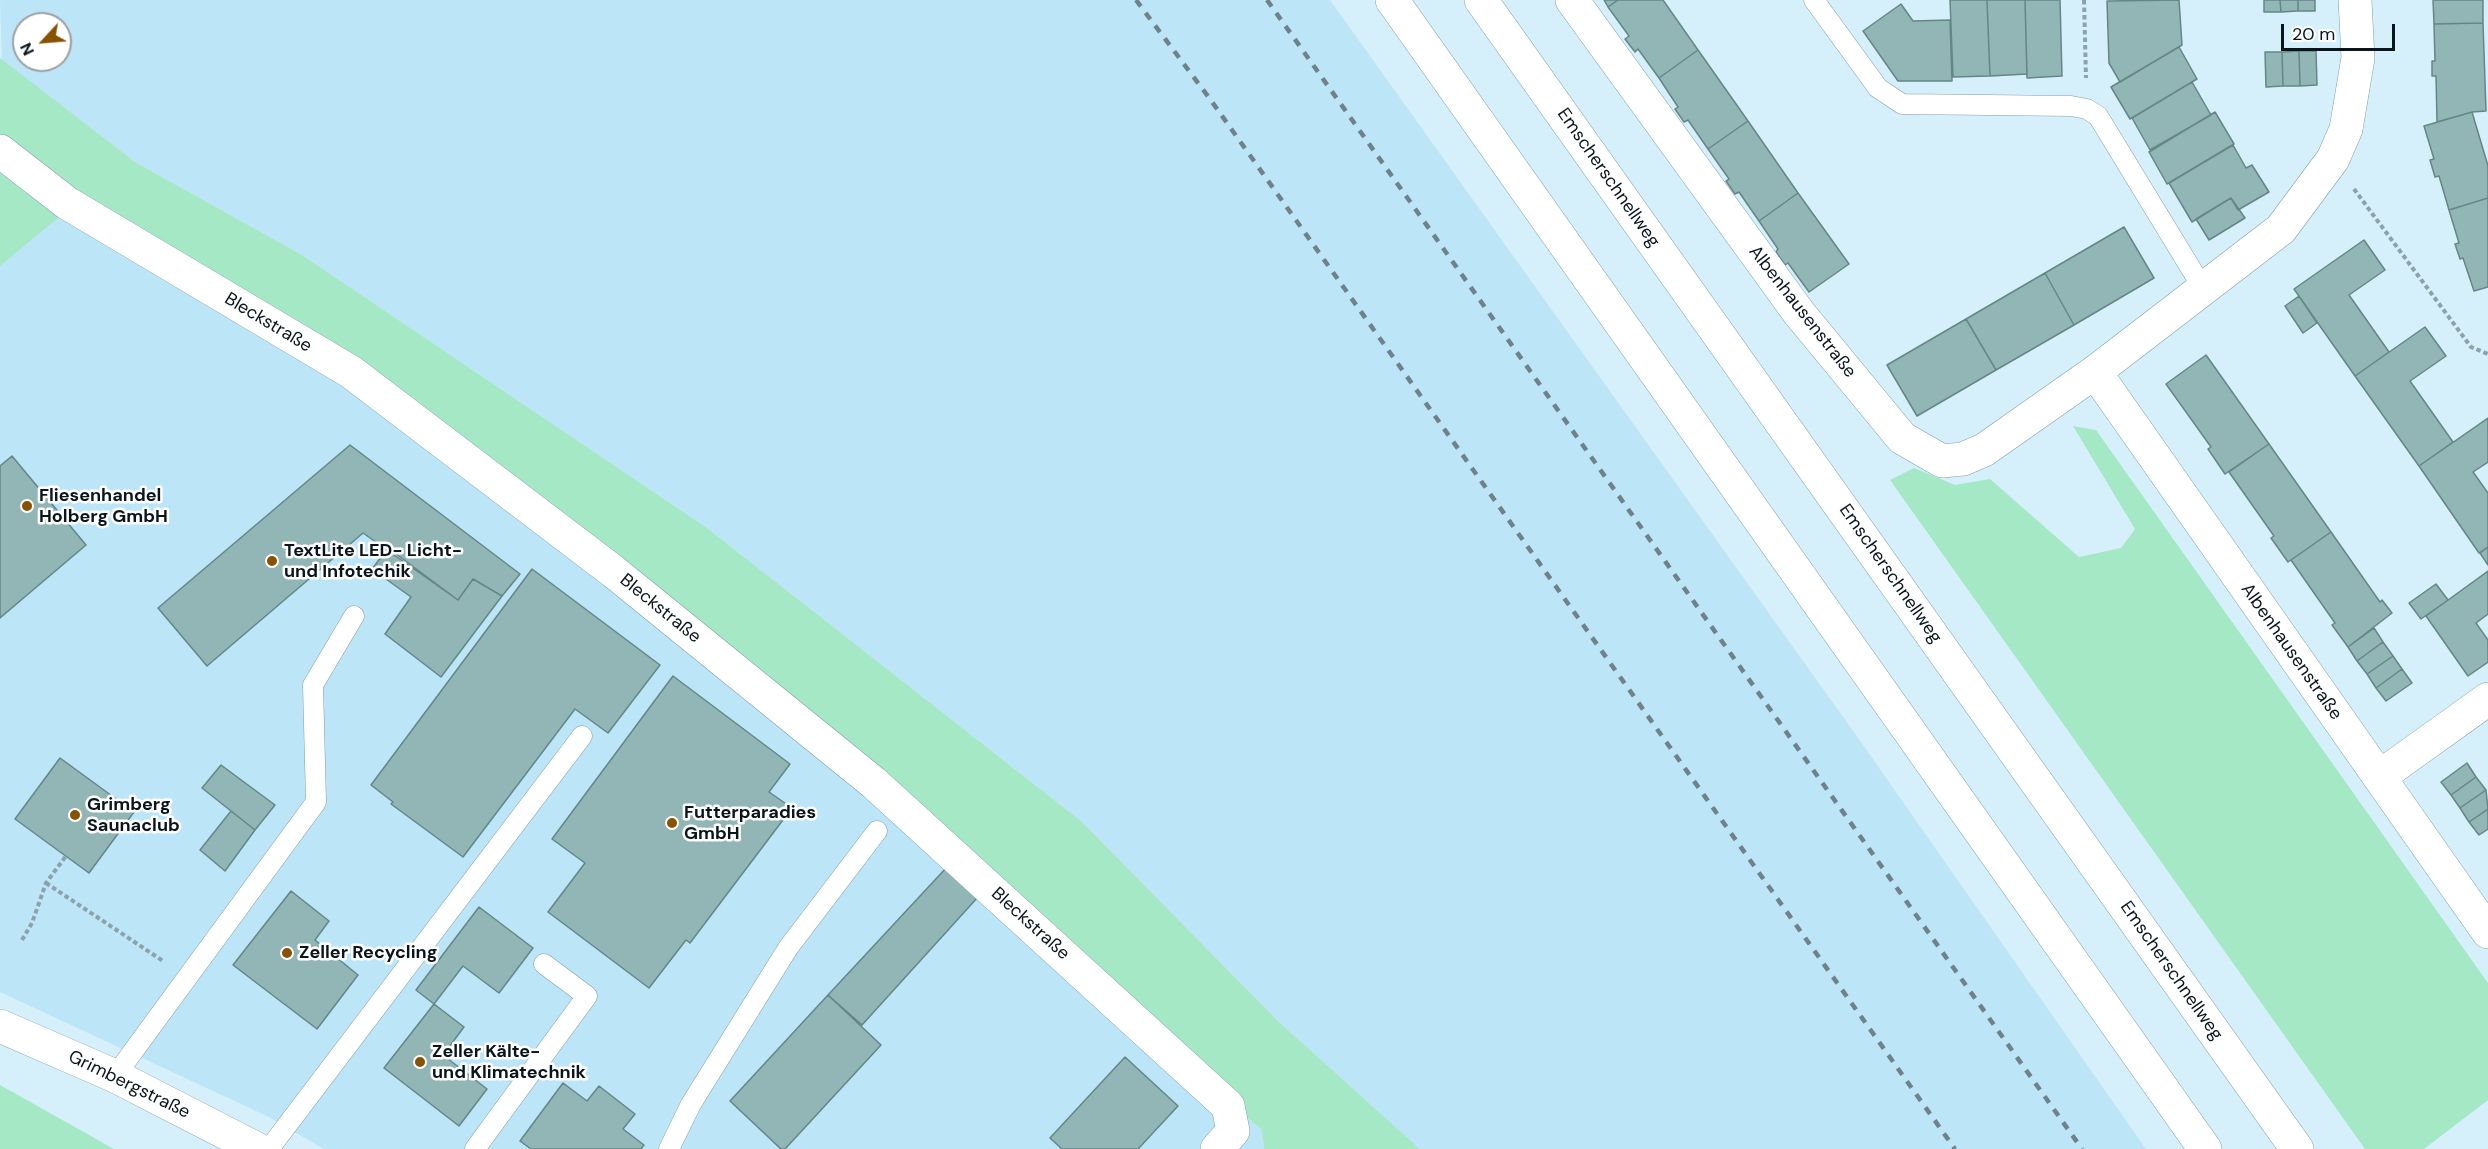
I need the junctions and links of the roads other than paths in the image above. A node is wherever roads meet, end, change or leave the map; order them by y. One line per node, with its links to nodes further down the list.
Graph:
1 (1392, 0): 23 (main road)
2 (1481, 0): 24 (main road, Emscherschnellweg)
3 (1572, 0): 8 (main road, Albenhausenstraße)
4 (1814, 0): 7 (lane)
5 (2355, 0): 7 (main road, Albenhausenstraße)
6 (0, 152): 22 (main road, Bleckstraße)
7 (2204, 290): 8 (main road, Albenhausenstraße)
8 (2095, 372): 12 (main road, Albenhausenstraße)
9 (354, 616): 17 (lane)
10 (2488, 699): 12 (main road)
11 (582, 736): 19 (lane)
12 (2379, 777): 14 (main road, Albenhausenstraße)
13 (877, 831): 21 (lane)
14 (2488, 932)
15 (544, 963): 20 (lane)
16 (0, 1026): 17 (main road, Grimbergstraße)
17 (115, 1076): 18 (main road, Grimbergstraße)
18 (257, 1149)
19 (269, 1149)
20 (475, 1149)
21 (669, 1149)
22 (1217, 1149)
23 (2205, 1149)
24 (2296, 1149)

